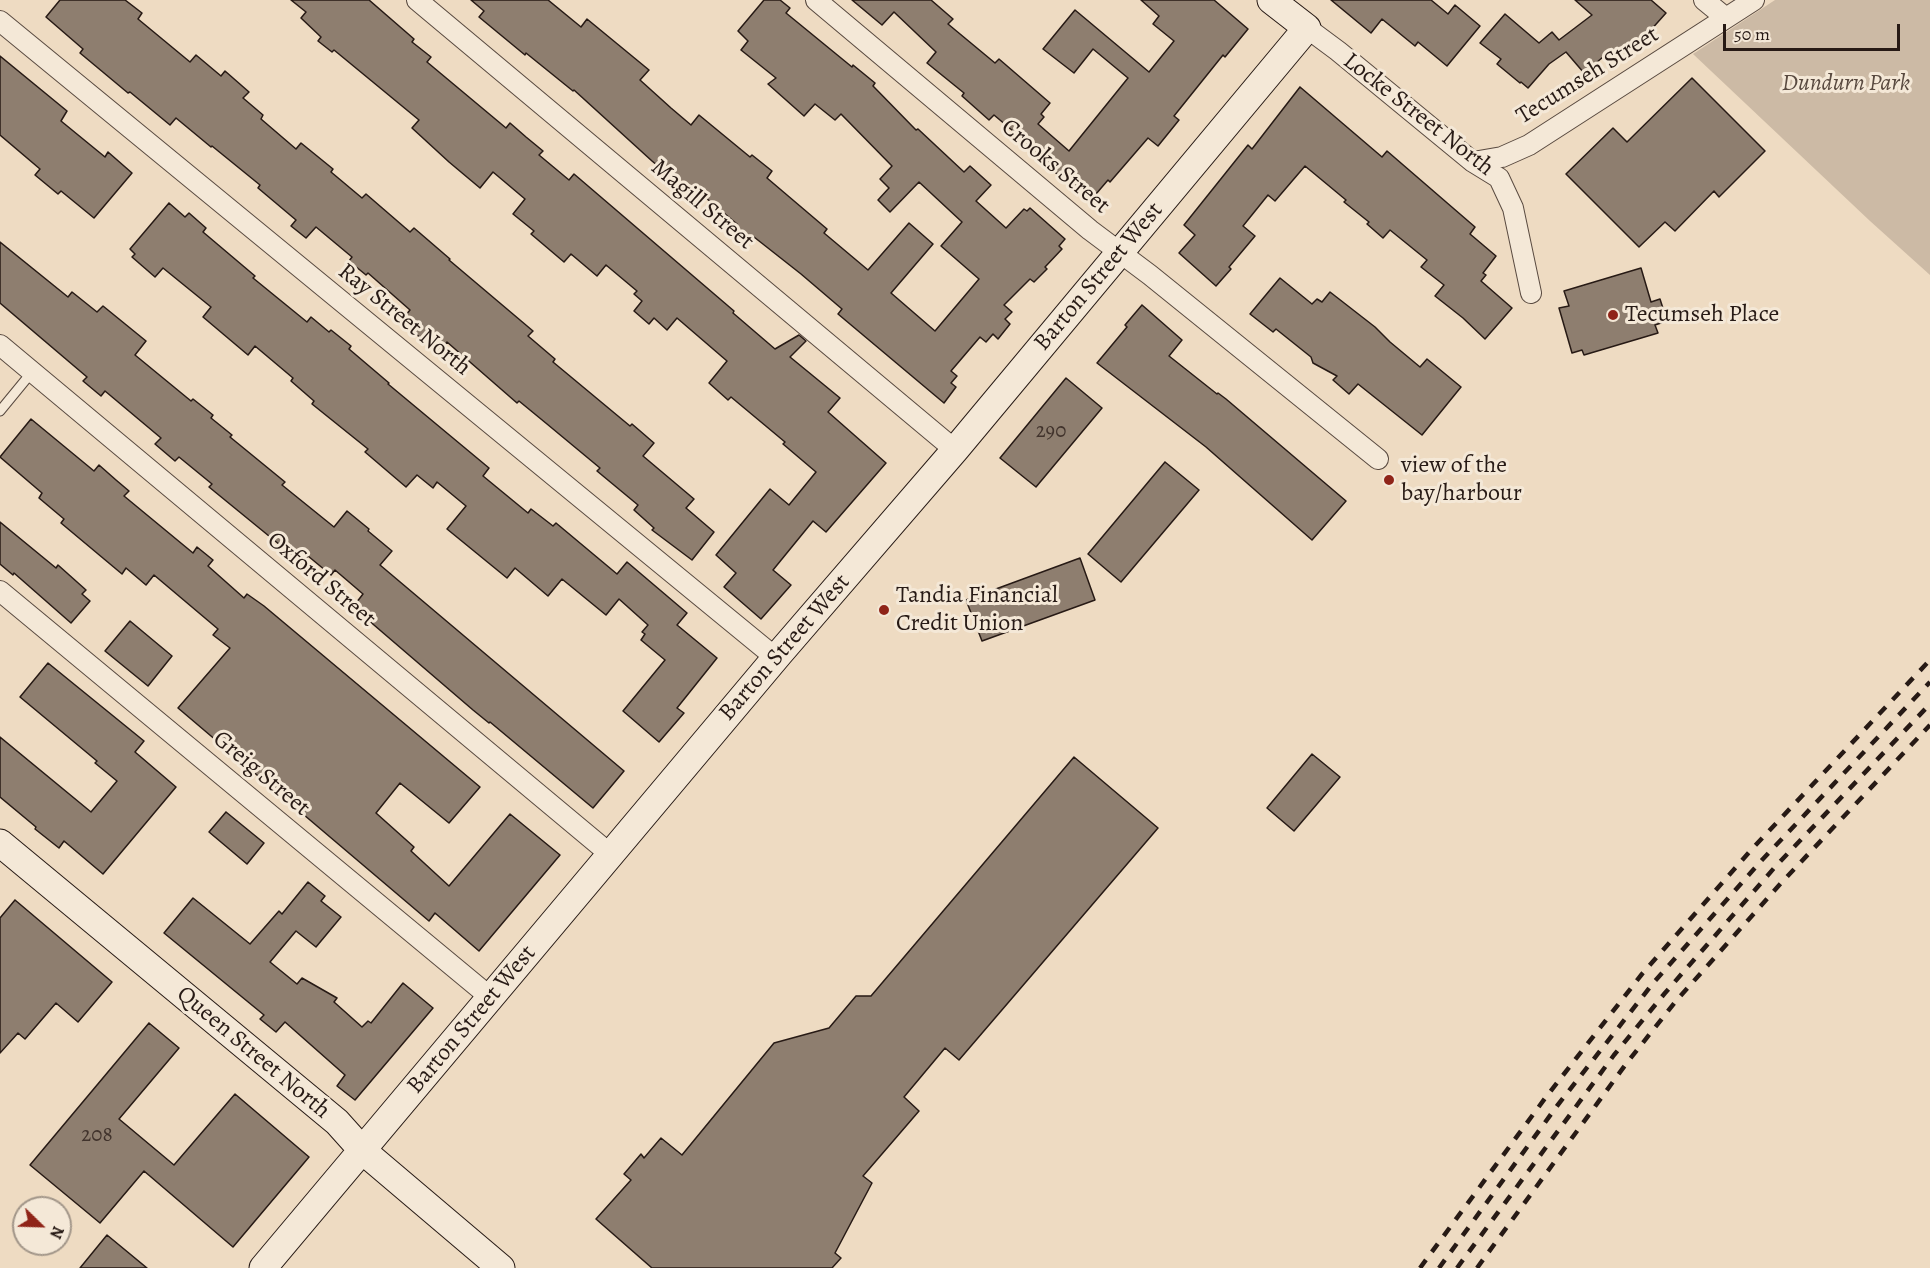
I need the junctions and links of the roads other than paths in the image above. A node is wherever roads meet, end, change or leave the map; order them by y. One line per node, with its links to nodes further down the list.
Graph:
1 (417, 0): 15 (street, Magill Street)
2 (816, 0): 10 (street, Crooks Street)
3 (1271, 0): 8 (street, Locke Street North)
4 (1704, 0): 6 (street)
5 (1754, 0): 6 (street, Tecumseh Street)
6 (1726, 18): 9 (street, Tecumseh Street)
7 (0, 21): 18 (street, Ray Street North)
8 (1307, 28): 9 (street, Locke Street North); 10 (street, Barton Street West)
9 (1473, 162): 11 (street, Locke Street North)
10 (1120, 252): 15 (street, Barton Street West); 16 (street, Crooks Street)
11 (1531, 294)
12 (0, 345): 13 (street, Oxford Street)
13 (32, 372): 14 (lane); 20 (street, Oxford Street)
14 (0, 412)
15 (956, 450): 18 (street, Barton Street West)
16 (1378, 459)
17 (0, 591): 21 (street, Greig Street)
18 (776, 658): 20 (street, Barton Street West)
19 (0, 843): 22 (street, Queen Street North)
20 (610, 854): 21 (street, Barton Street West)
21 (490, 997): 22 (street, Barton Street West)
22 (363, 1151): 23 (street, Barton Street West); 24 (street, Queen Street North)
23 (263, 1268)
24 (501, 1268)

